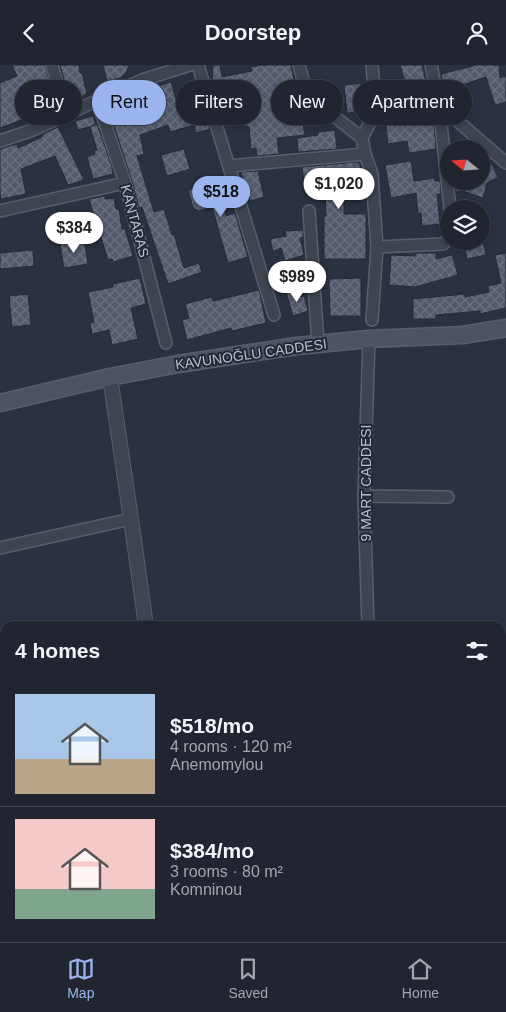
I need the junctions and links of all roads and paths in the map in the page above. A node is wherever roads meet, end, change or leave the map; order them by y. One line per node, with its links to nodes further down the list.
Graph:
1 (52, 65): 7 (street)
2 (190, 65): 8 (street)
3 (198, 65): 18 (street)
4 (299, 65): 14 (street)
5 (372, 65): 14 (street)
6 (431, 65): 9 (street)
7 (56, 80)
8 (142, 80)
9 (434, 80)
10 (42, 125): 15 (street)
11 (105, 125): 19 (street, KANTARAS)
12 (441, 125): 20 (street)
13 (462, 125): 17 (street)
14 (362, 138): 16 (street)
15 (0, 141)
16 (366, 154): 18 (street); 24 (street)
17 (506, 163)
18 (229, 166): 25 (street)
19 (125, 183): 21 (street); 29 (street, KANTARAS)
20 (449, 200)
21 (0, 211)
22 (309, 211): 30 (street)
23 (440, 244): 24 (street)
24 (377, 247): 26 (street)
25 (274, 315)
26 (372, 320)
27 (506, 328): 28 (main road, KAVUNOĞLU CADDESI)
28 (369, 339): 30 (main road, KAVUNOĞLU CADDESI); 33 (street, 9 MART CADDESI)
29 (166, 343)
30 (318, 344): 31 (main road, KAVUNOĞLU CADDESI)
31 (110, 377): 32 (main road, KAVUNOĞLU CADDESI); 35 (street)
32 (0, 403)
33 (364, 496): 34 (street); 38 (street, 9 MART CADDESI)
34 (448, 497)
35 (131, 519): 36 (street); 37 (street)
36 (0, 548)
37 (145, 621)
38 (368, 621)

